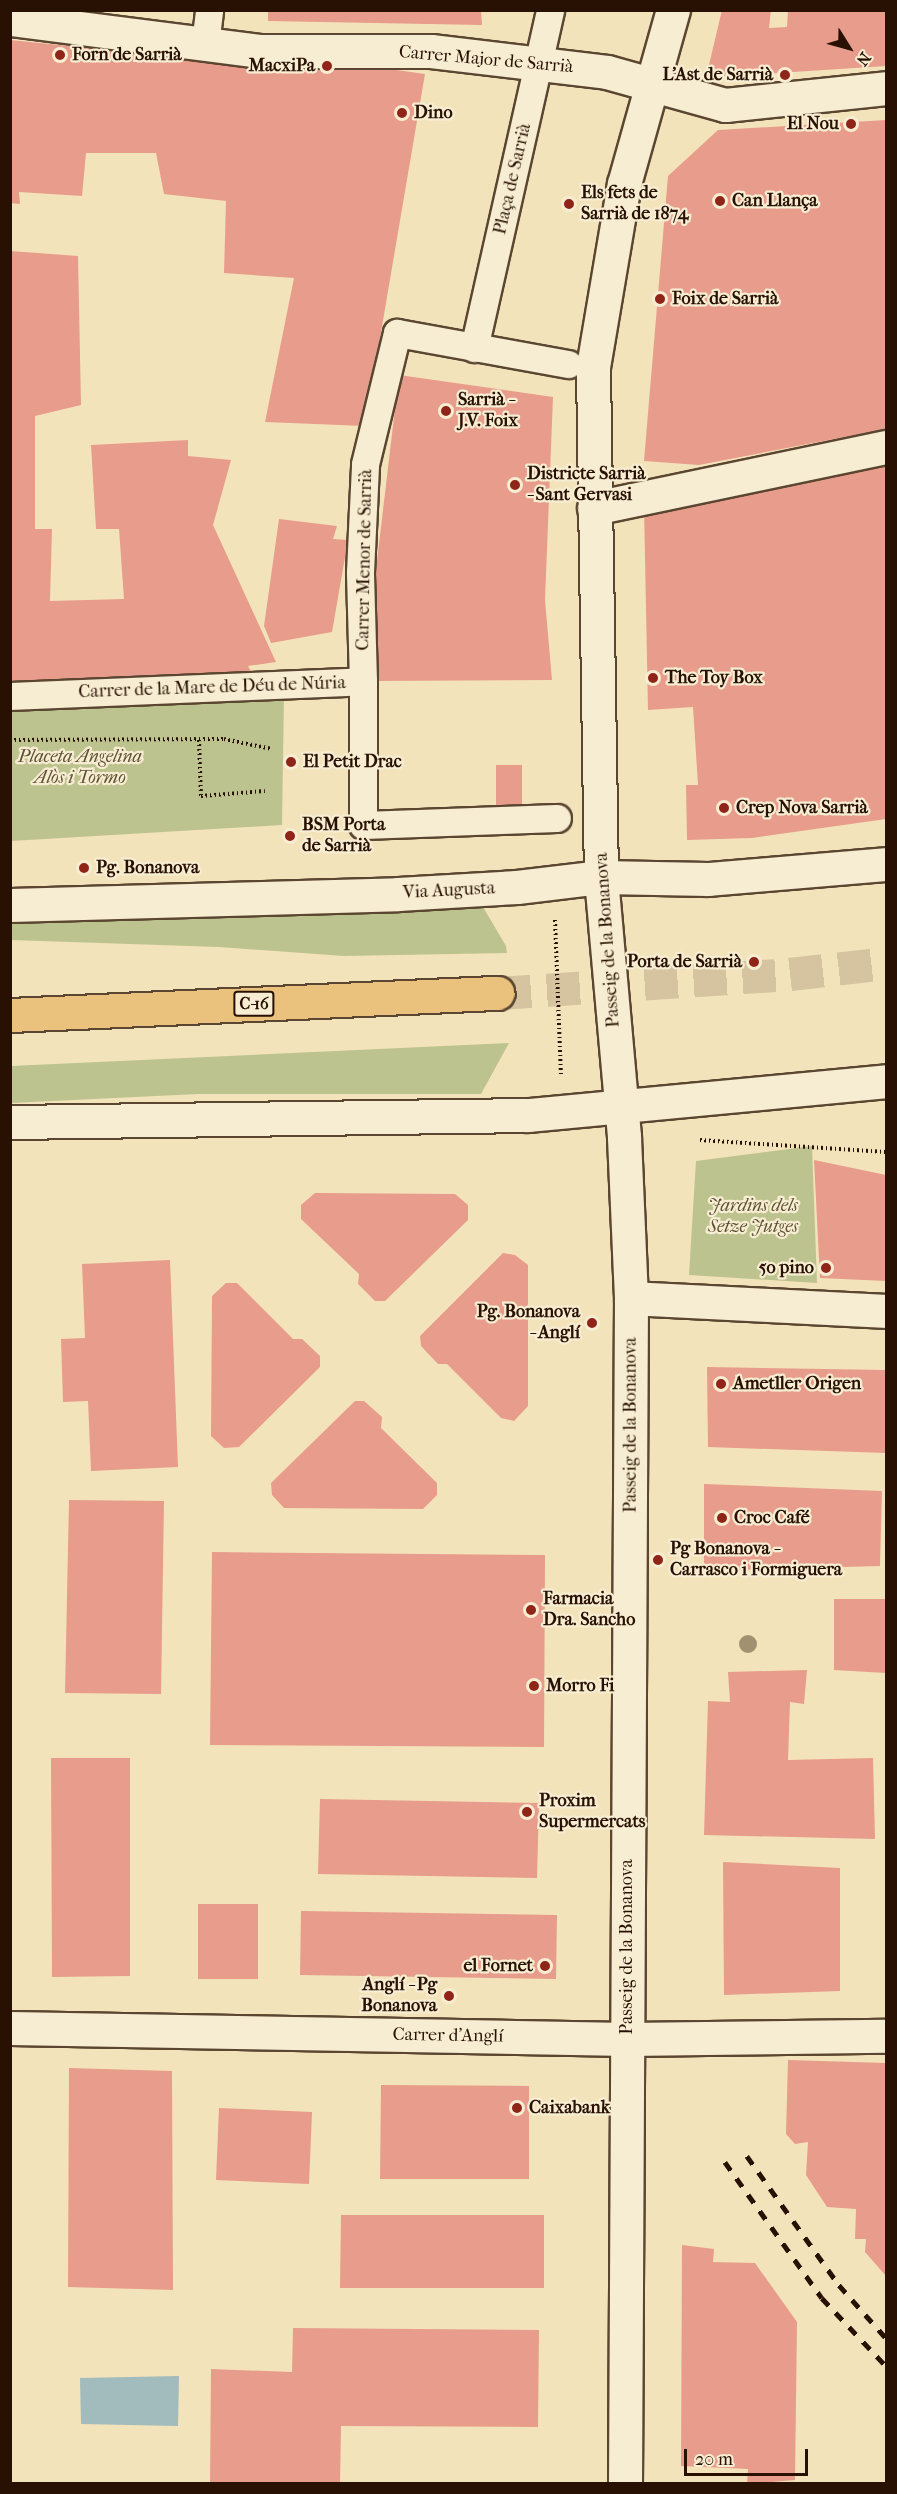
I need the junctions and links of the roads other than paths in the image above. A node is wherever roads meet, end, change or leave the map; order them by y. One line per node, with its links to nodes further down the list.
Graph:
1 (209, 10): 5 (street)
2 (550, 10): 6 (street, Plaça de Sarrià)
3 (673, 10): 7 (street)
4 (17, 17): 5 (street, Carrer Major de Sarrià)
5 (204, 44): 6 (street, Carrer Major de Sarrià)
6 (540, 64): 7 (street, Carrer Major de Sarrià); 9 (street, Plaça de Sarrià)
7 (652, 87): 8 (street, Carrer Major de Sarrià); 10 (street)
8 (886, 88)
9 (474, 348): 10 (street); 13 (street, Carrer Menor de Sarrià)
10 (580, 366): 12 (street, Passeig de la Bonanova)
11 (886, 447): 12 (street)
12 (594, 508): 17 (street, Passeig de la Bonanova)
13 (363, 681): 14 (street, Carrer de la Mare de Déu de Núria); 15 (street, Carrer de la Mare de Déu de Núria)
14 (10, 696)
15 (557, 818)
16 (886, 864): 17 (street, Via Augusta)
17 (601, 877): 18 (street, Via Augusta); 22 (street, Passeig de la Bonanova)
18 (10, 905)
19 (498, 993): 20 (highway, C-16)
20 (10, 1015)
21 (886, 1081): 22 (street)
22 (621, 1108): 23 (street); 24 (street, Passeig de la Bonanova)
23 (10, 1122)
24 (631, 1298): 25 (street); 28 (street, Passeig de la Bonanova)
25 (886, 1311)
26 (10, 2028): 28 (street, Carrer d'Anglí)
27 (886, 2036): 28 (street, Carrer d'Anglí)
28 (627, 2039): 29 (street, Passeig de la Bonanova)
29 (625, 2484)

